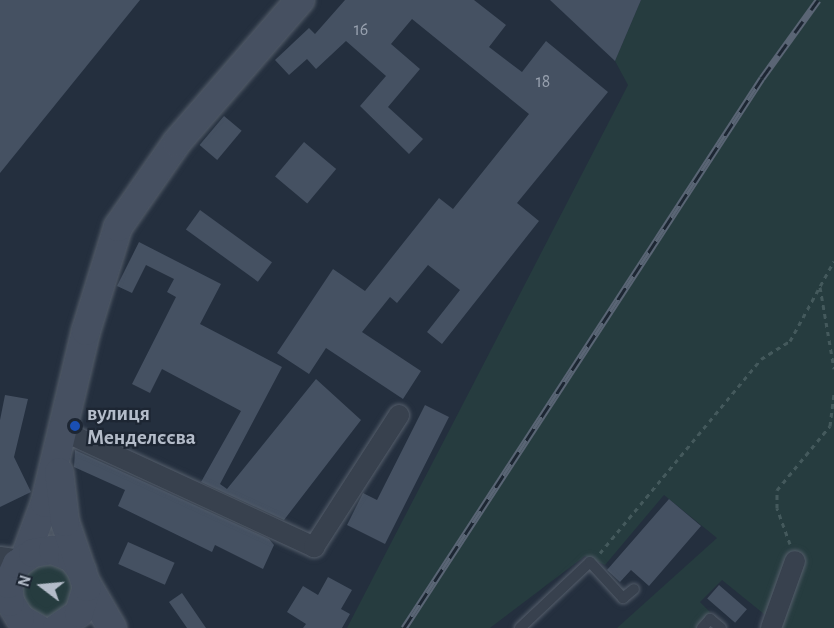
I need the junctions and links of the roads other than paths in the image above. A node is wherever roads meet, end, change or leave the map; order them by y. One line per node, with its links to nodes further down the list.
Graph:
1 (300, 0): 3 (street)
2 (399, 416): 3 (street)
3 (63, 431): 4 (street)
4 (57, 458): 5 (street); 7 (street)
5 (16, 558): 7 (street); 9 (street)
6 (795, 561): 16 (street)
7 (85, 578): 11 (street); 12 (street)
8 (634, 589): 13 (lane)
9 (8, 609): 10 (street)
10 (38, 628)
11 (57, 628)
12 (111, 628)
13 (520, 628)
14 (702, 628): 15 (lane)
15 (721, 628)
16 (771, 628)

